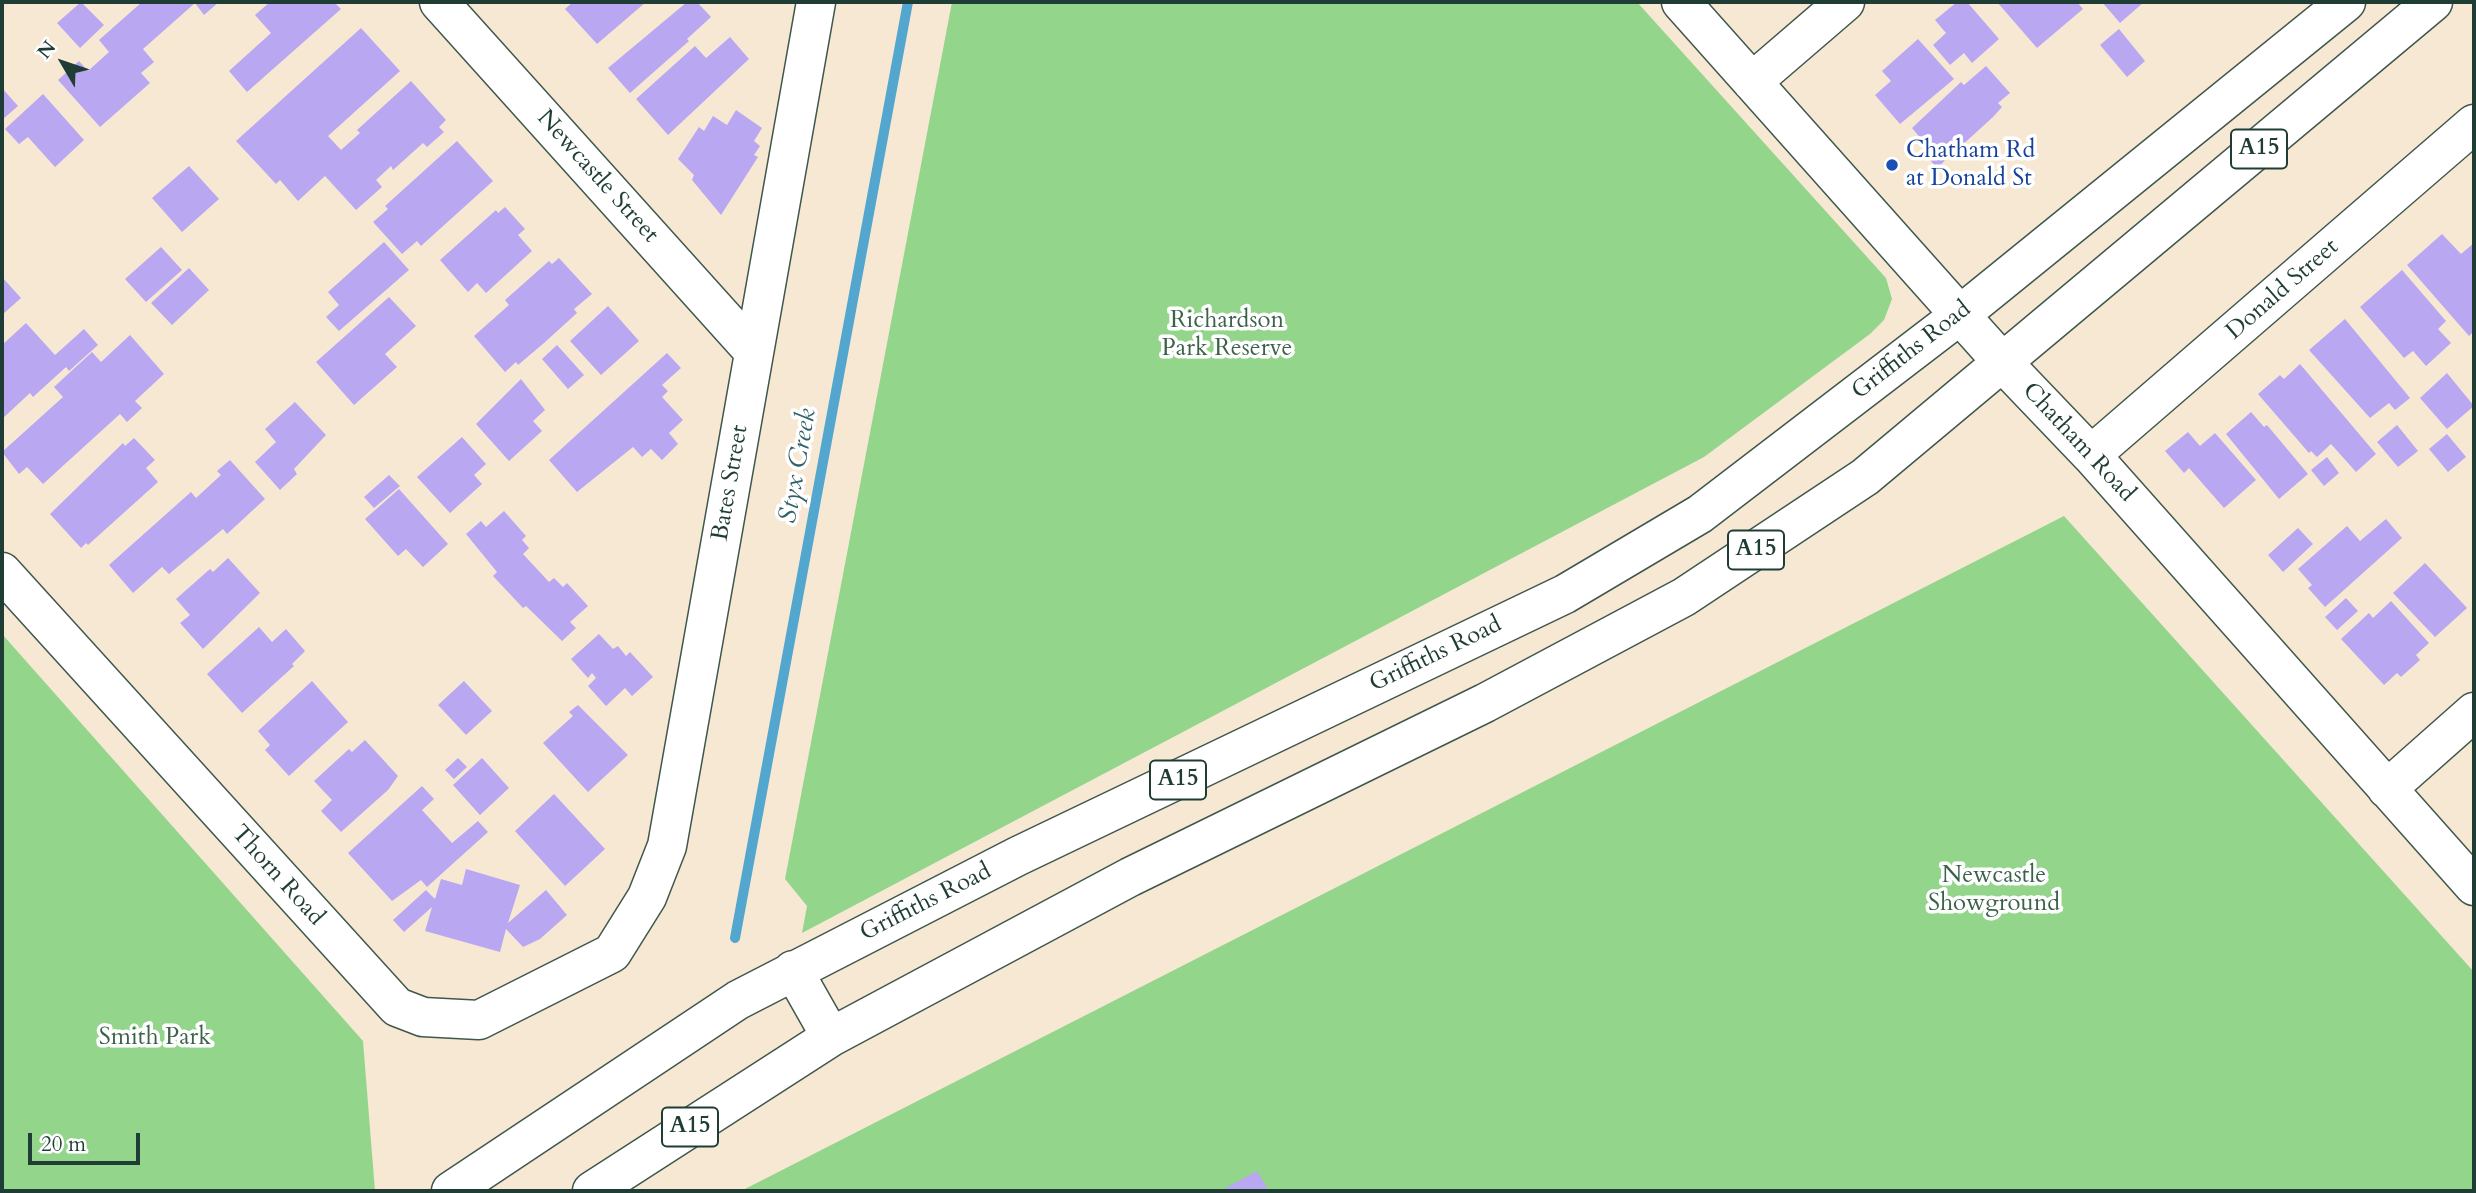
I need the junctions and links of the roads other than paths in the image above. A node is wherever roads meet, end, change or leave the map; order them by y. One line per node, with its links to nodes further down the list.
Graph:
1 (439, 2): 10 (main road, Newcastle Street)
2 (816, 2): 10 (main road, Bates Street)
3 (1681, 2): 7 (main road, Chatham Road)
4 (1845, 2): 7 (main road)
5 (2346, 2): 9 (main road, Griffiths Road / A15)
6 (2433, 2): 11 (main road, A15)
7 (1752, 82): 9 (main road, Chatham Road)
8 (2474, 124): 12 (main road, Donald Street)
9 (1960, 315): 11 (main road, Chatham Road); 18 (main road, Griffiths Road / A15)
10 (754, 352): 17 (main road, Bates Street)
11 (2004, 364): 12 (main road, Chatham Road); 19 (main road, A15)
12 (2091, 455): 15 (main road, Chatham Road)
13 (2, 572): 17 (main road, Thorn Road)
14 (2474, 712): 15 (main road)
15 (2386, 789): 16 (main road, Chatham Road)
16 (2474, 886)
17 (612, 953)
18 (793, 970): 19 (main road); 21 (main road, Griffiths Road / A15)
19 (831, 1037): 20 (main road, A15)
20 (596, 1189)
21 (451, 1191)

